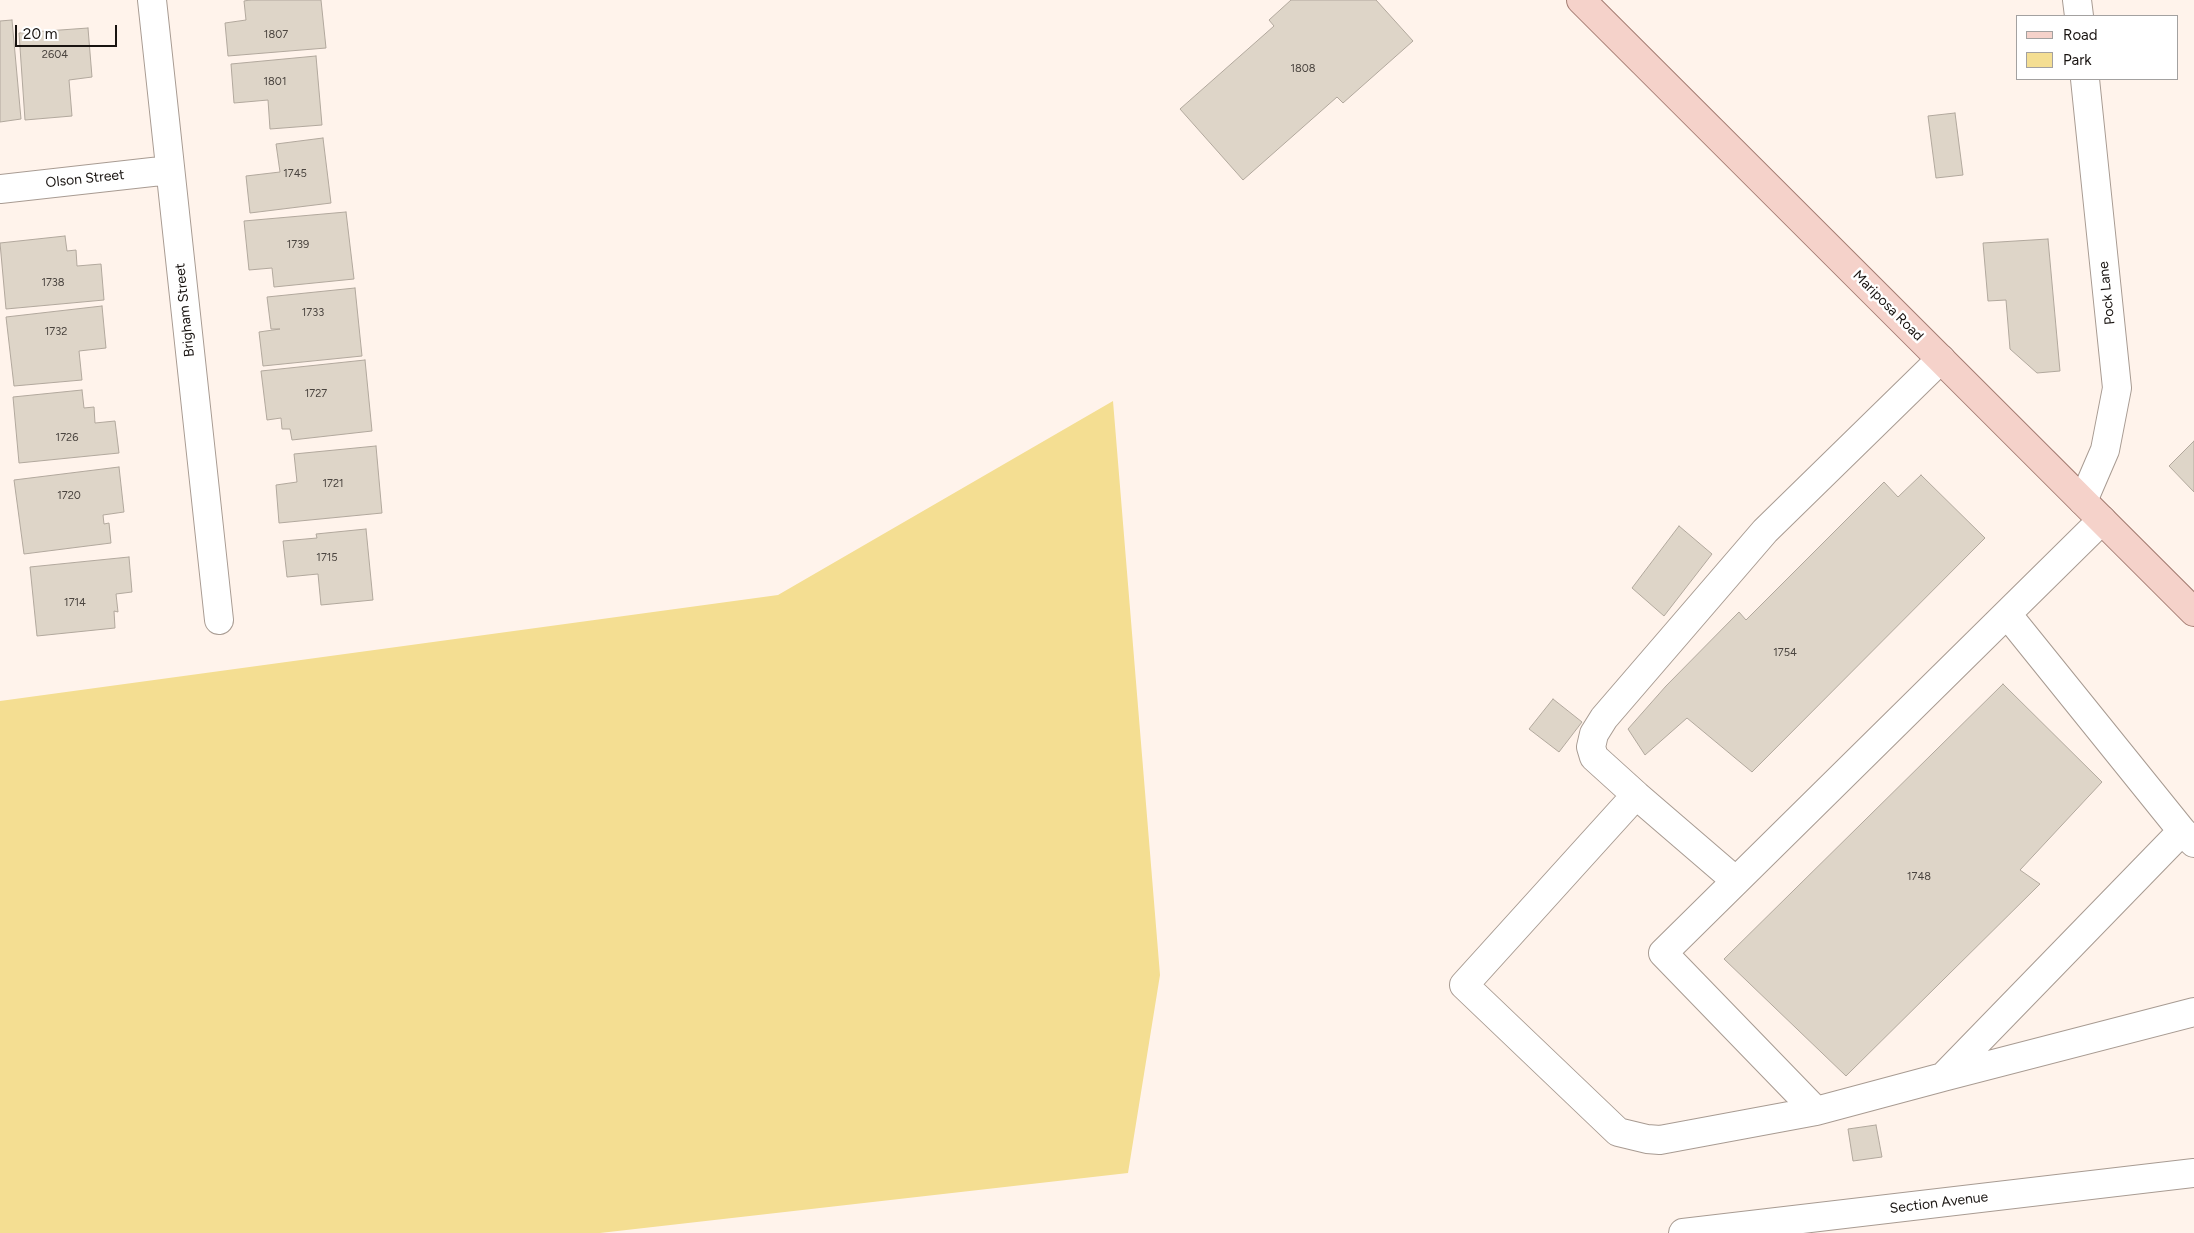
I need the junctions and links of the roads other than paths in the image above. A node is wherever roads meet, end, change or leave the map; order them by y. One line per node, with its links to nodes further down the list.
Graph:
1 (152, 0): 6 (street, Brigham Street)
2 (1581, 0): 8 (main road, Mariposa Road)
3 (2077, 0): 4 (street)
4 (2079, 15)
5 (2085, 80): 9 (street, Pock Lane)
6 (170, 170): 7 (street, Olson Street); 12 (street, Brigham Street)
7 (0, 189)
8 (1941, 358): 9 (main road, Mariposa Road); 13 (street)
9 (2093, 511): 10 (main road, Mariposa Road); 11 (street)
10 (2194, 612)
11 (2007, 614): 14 (street); 15 (street)
12 (219, 620)
13 (1636, 795): 15 (street); 18 (street)
14 (2188, 837): 17 (street)
15 (1736, 881): 18 (street)
16 (2194, 1012): 17 (street)
17 (1943, 1076): 18 (street)
18 (1816, 1111)
19 (2194, 1173): 20 (street, Section Avenue)
20 (1683, 1233)

